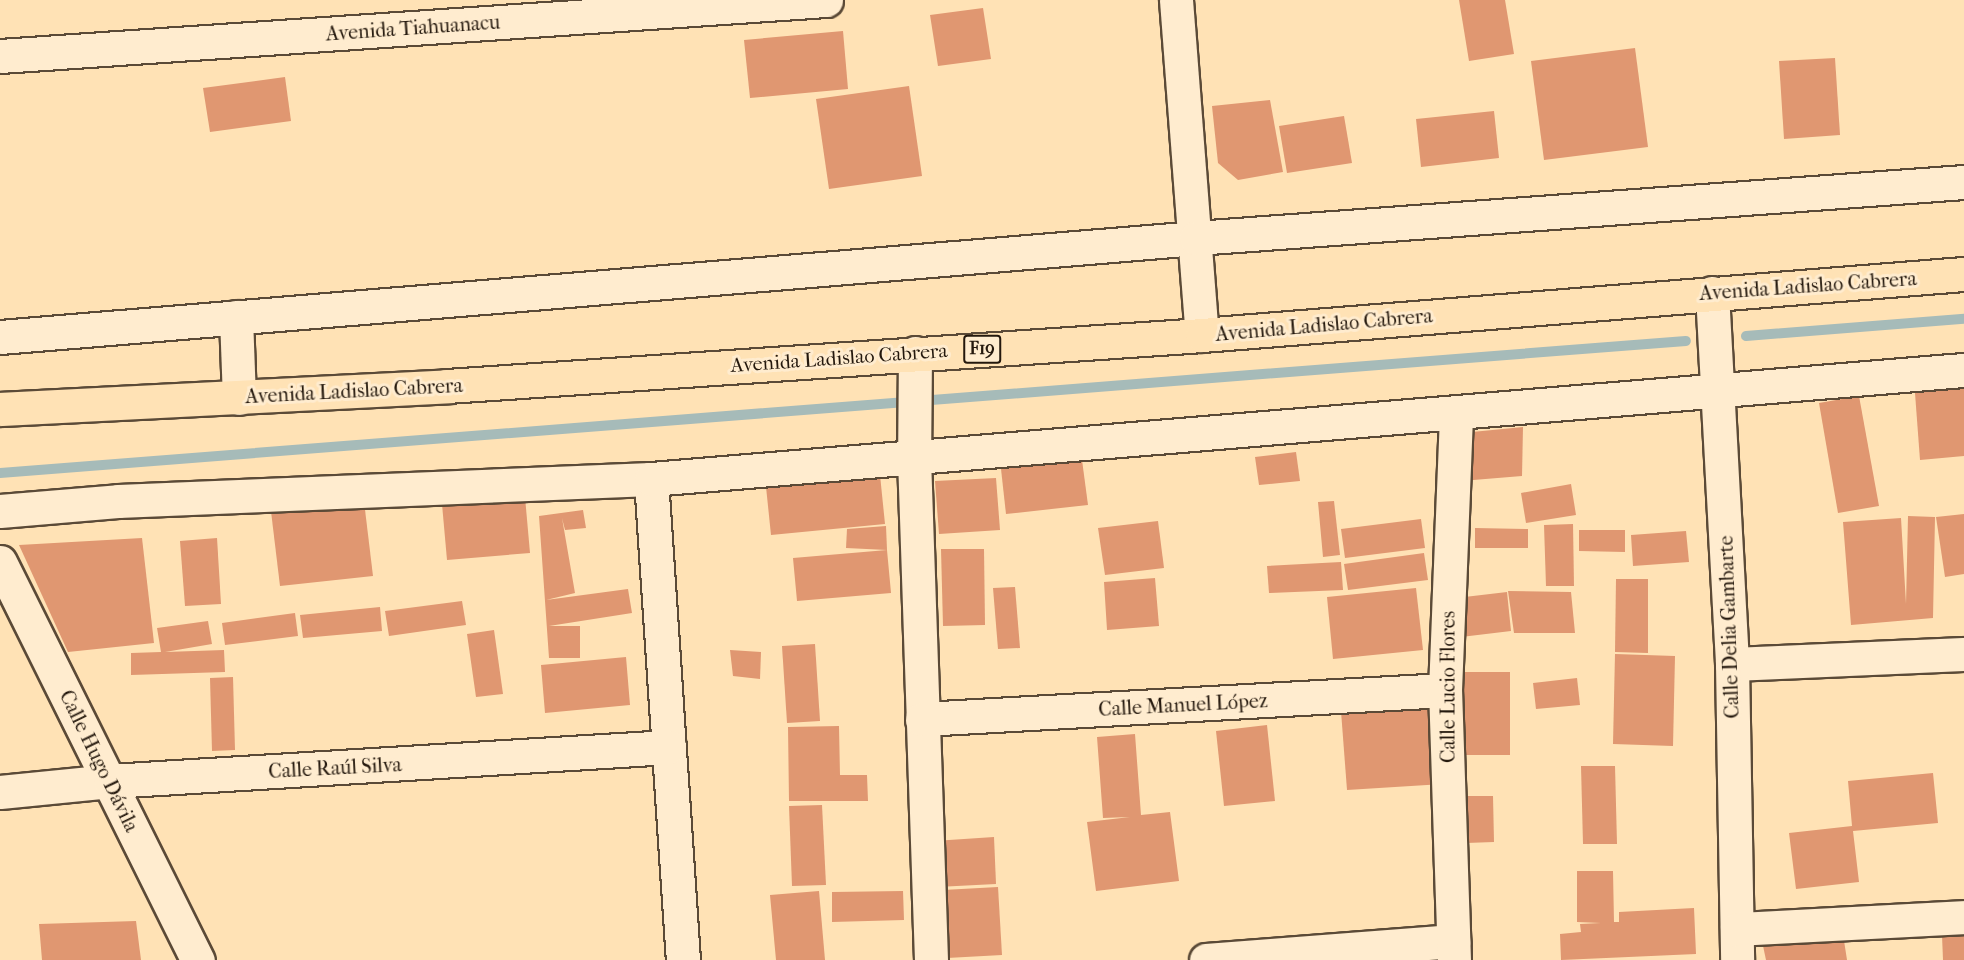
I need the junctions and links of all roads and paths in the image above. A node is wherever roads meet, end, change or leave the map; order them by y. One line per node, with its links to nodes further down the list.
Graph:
1 (826, 0): 3 (street, Avenida Tiahuanacu)
2 (1176, 0): 5 (street)
3 (0, 56)
4 (1964, 182): 5 (street)
5 (1196, 238): 8 (street); 9 (street)
6 (1964, 274): 7 (highway, Avenida Ladislao Cabrera / F19)
7 (1712, 294): 9 (highway, Avenida Ladislao Cabrera / F19); 13 (street, Calle Delia Gambarte)
8 (236, 318): 10 (street); 14 (street)
9 (1202, 335): 11 (highway, Avenida Ladislao Cabrera / F19)
10 (0, 337)
11 (915, 367): 14 (highway, Avenida Ladislao Cabrera / F19); 17 (street)
12 (1964, 370): 13 (street)
13 (1720, 390): 16 (street); 22 (street, Calle Delia Gambarte)
14 (239, 398): 15 (highway, Avenida Ladislao Cabrera / F19)
15 (0, 409)
16 (1456, 414): 17 (street); 23 (street, Calle Lucio Flores)
17 (914, 458): 18 (street); 24 (street)
18 (651, 479): 19 (street); 25 (street)
19 (0, 511)
20 (0, 562): 26 (street, Calle Hugo Dávila)
21 (1964, 654): 22 (street)
22 (1732, 664): 29 (street, Calle Delia Gambarte)
23 (1445, 690): 24 (street, Calle Manuel López); 30 (street, Calle Lucio Flores)
24 (922, 719): 33 (street)
25 (669, 747): 26 (street, Calle Raúl Silva); 32 (street)
26 (110, 781): 27 (street, Calle Raúl Silva); 31 (street, Calle Hugo Dávila)
27 (0, 792)
28 (1964, 916): 29 (street)
29 (1737, 945)
30 (1453, 951): 34 (street)
31 (198, 960)
32 (683, 960)
33 (931, 960)
34 (1206, 960)

